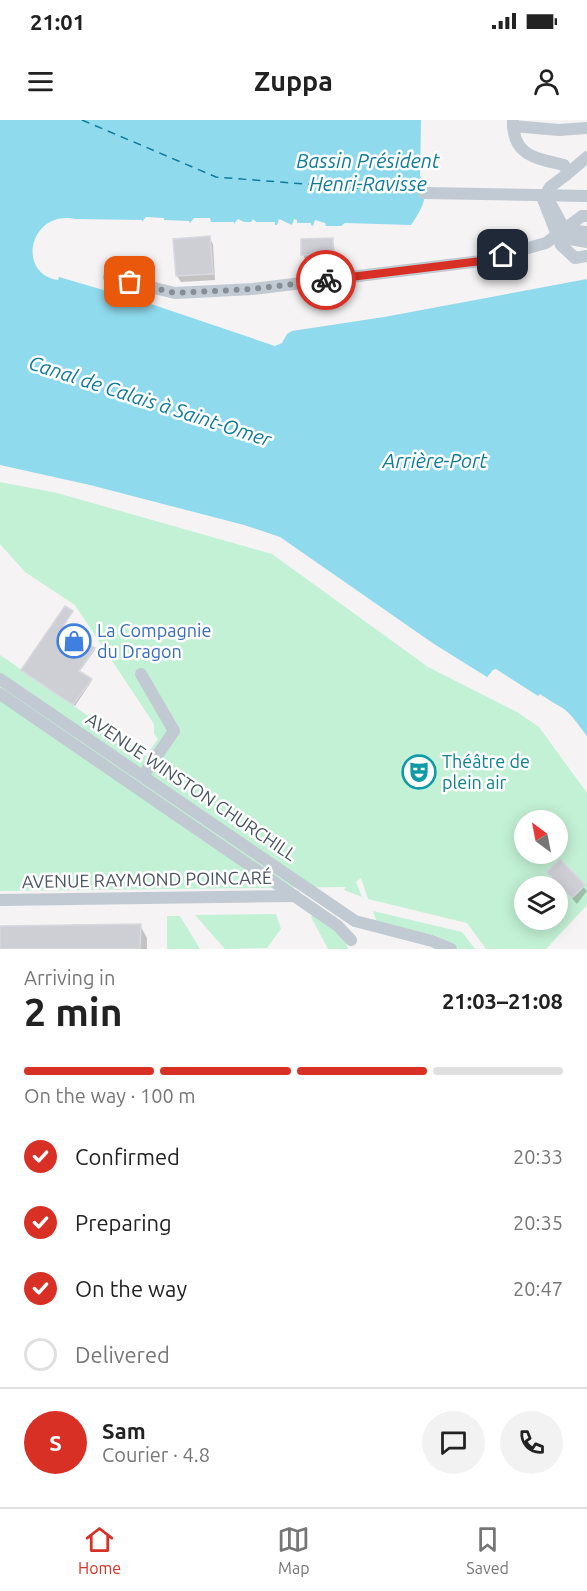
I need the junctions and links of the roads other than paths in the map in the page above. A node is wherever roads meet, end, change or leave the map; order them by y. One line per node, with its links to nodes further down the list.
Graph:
1 (587, 122): 2 (street)
2 (513, 125): 3 (street); 4 (street); 6 (street)
3 (587, 128)
4 (587, 134)
5 (587, 157): 6 (street)
6 (566, 175): 10 (street)
7 (424, 193): 8 (street, bridge)
8 (587, 196)
9 (587, 230): 10 (street)
10 (564, 233): 11 (street); 12 (street)
11 (546, 243): 12 (street); 14 (street)
12 (567, 252): 13 (street)
13 (587, 256)
14 (109, 277)
15 (141, 675): 18 (street)
16 (0, 679): 18 (street, AVENUE WINSTON CHURCHILL)
17 (0, 694): 19 (street, AVENUE WINSTON CHURCHILL)
18 (143, 776): 21 (street, AVENUE WINSTON CHURCHILL)
19 (295, 896): 20 (street, AVENUE RAYMOND POINCARÉ); 22 (street, AVENUE WINSTON CHURCHILL)
20 (0, 900)
21 (362, 924): 22 (street); 23 (street, AVENUE WINSTON CHURCHILL)
22 (352, 945)
23 (451, 949)

